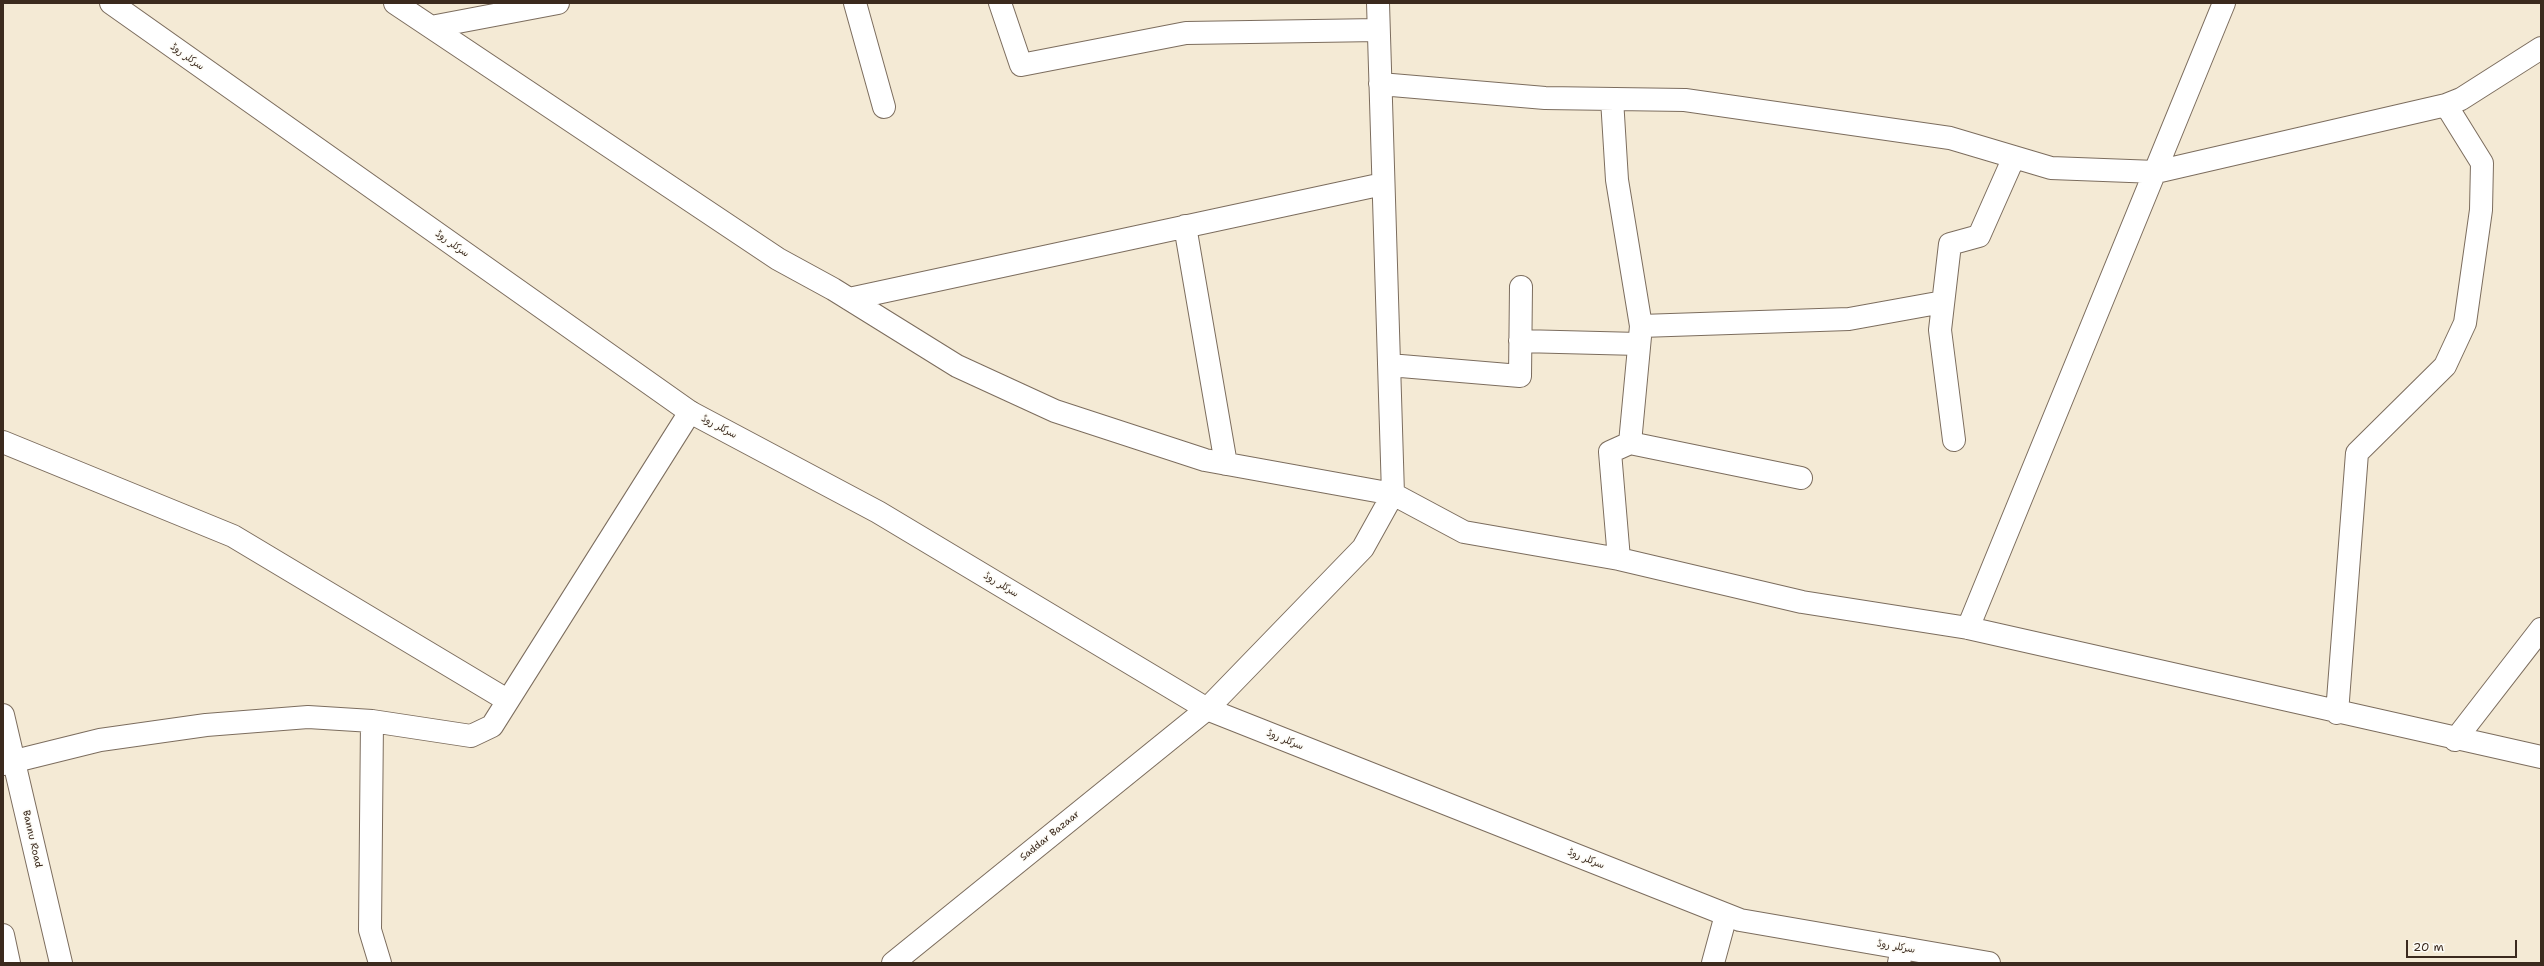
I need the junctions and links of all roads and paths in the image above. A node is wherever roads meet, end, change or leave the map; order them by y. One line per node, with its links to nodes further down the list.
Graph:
1 (111, 3): 25 (main road, سرکلر روڈ)
2 (395, 3): 8 (main road)
3 (558, 3): 8 (main road)
4 (855, 3): 14 (main road)
5 (1000, 3): 9 (main road)
6 (1378, 3): 9 (main road)
7 (2224, 3): 16 (main road)
8 (431, 27): 20 (main road)
9 (1378, 30): 11 (main road)
10 (2541, 48): 13 (main road)
11 (1380, 84): 12 (main road); 17 (main road)
12 (1612, 99): 15 (main road); 22 (main road)
13 (2446, 105): 16 (main road); 37 (main road)
14 (884, 107)
15 (2014, 157): 16 (main road); 21 (main road)
16 (2156, 172): 33 (main road)
17 (1383, 184): 18 (main road); 24 (main road)
18 (1185, 226): 20 (main road); 29 (main road)
19 (1521, 287): 23 (main road)
20 (849, 299): 29 (main road)
21 (1943, 302): 22 (main road); 26 (main road)
22 (1640, 335): 23 (main road); 28 (main road)
23 (1520, 341): 24 (main road)
24 (1389, 365): 31 (main road)
25 (690, 412): 35 (main road); 36 (main road, سرکلر روڈ)
26 (1954, 440)
27 (3, 442): 35 (main road)
28 (1630, 443): 30 (main road); 32 (main road)
29 (1226, 464): 31 (main road)
30 (1801, 478)
31 (1393, 494): 32 (main road); 36 (main road, Saddar Bazaar)
32 (1619, 559): 33 (main road)
33 (1968, 628): 37 (main road)
34 (2541, 629): 40 (main road)
35 (507, 700): 39 (main road)
36 (1207, 709): 43 (main road, سرکلر روڈ); 49 (main road, Saddar Bazaar)
37 (2337, 713): 40 (main road)
38 (3, 715): 42 (main road, Bannu Road)
39 (372, 721): 42 (main road); 48 (main road)
40 (2455, 740): 41 (main road)
41 (2541, 758)
42 (8, 763): 47 (main road, Bannu Road)
43 (1726, 915): 45 (main road, سرکلر روڈ); 50 (main road)
44 (3, 935): 46 (main road)
45 (1900, 956): 51 (main road, سرکلر روڈ)
46 (10, 963)
47 (61, 963)
48 (380, 963)
49 (893, 963)
50 (1713, 963)
51 (1989, 963)

